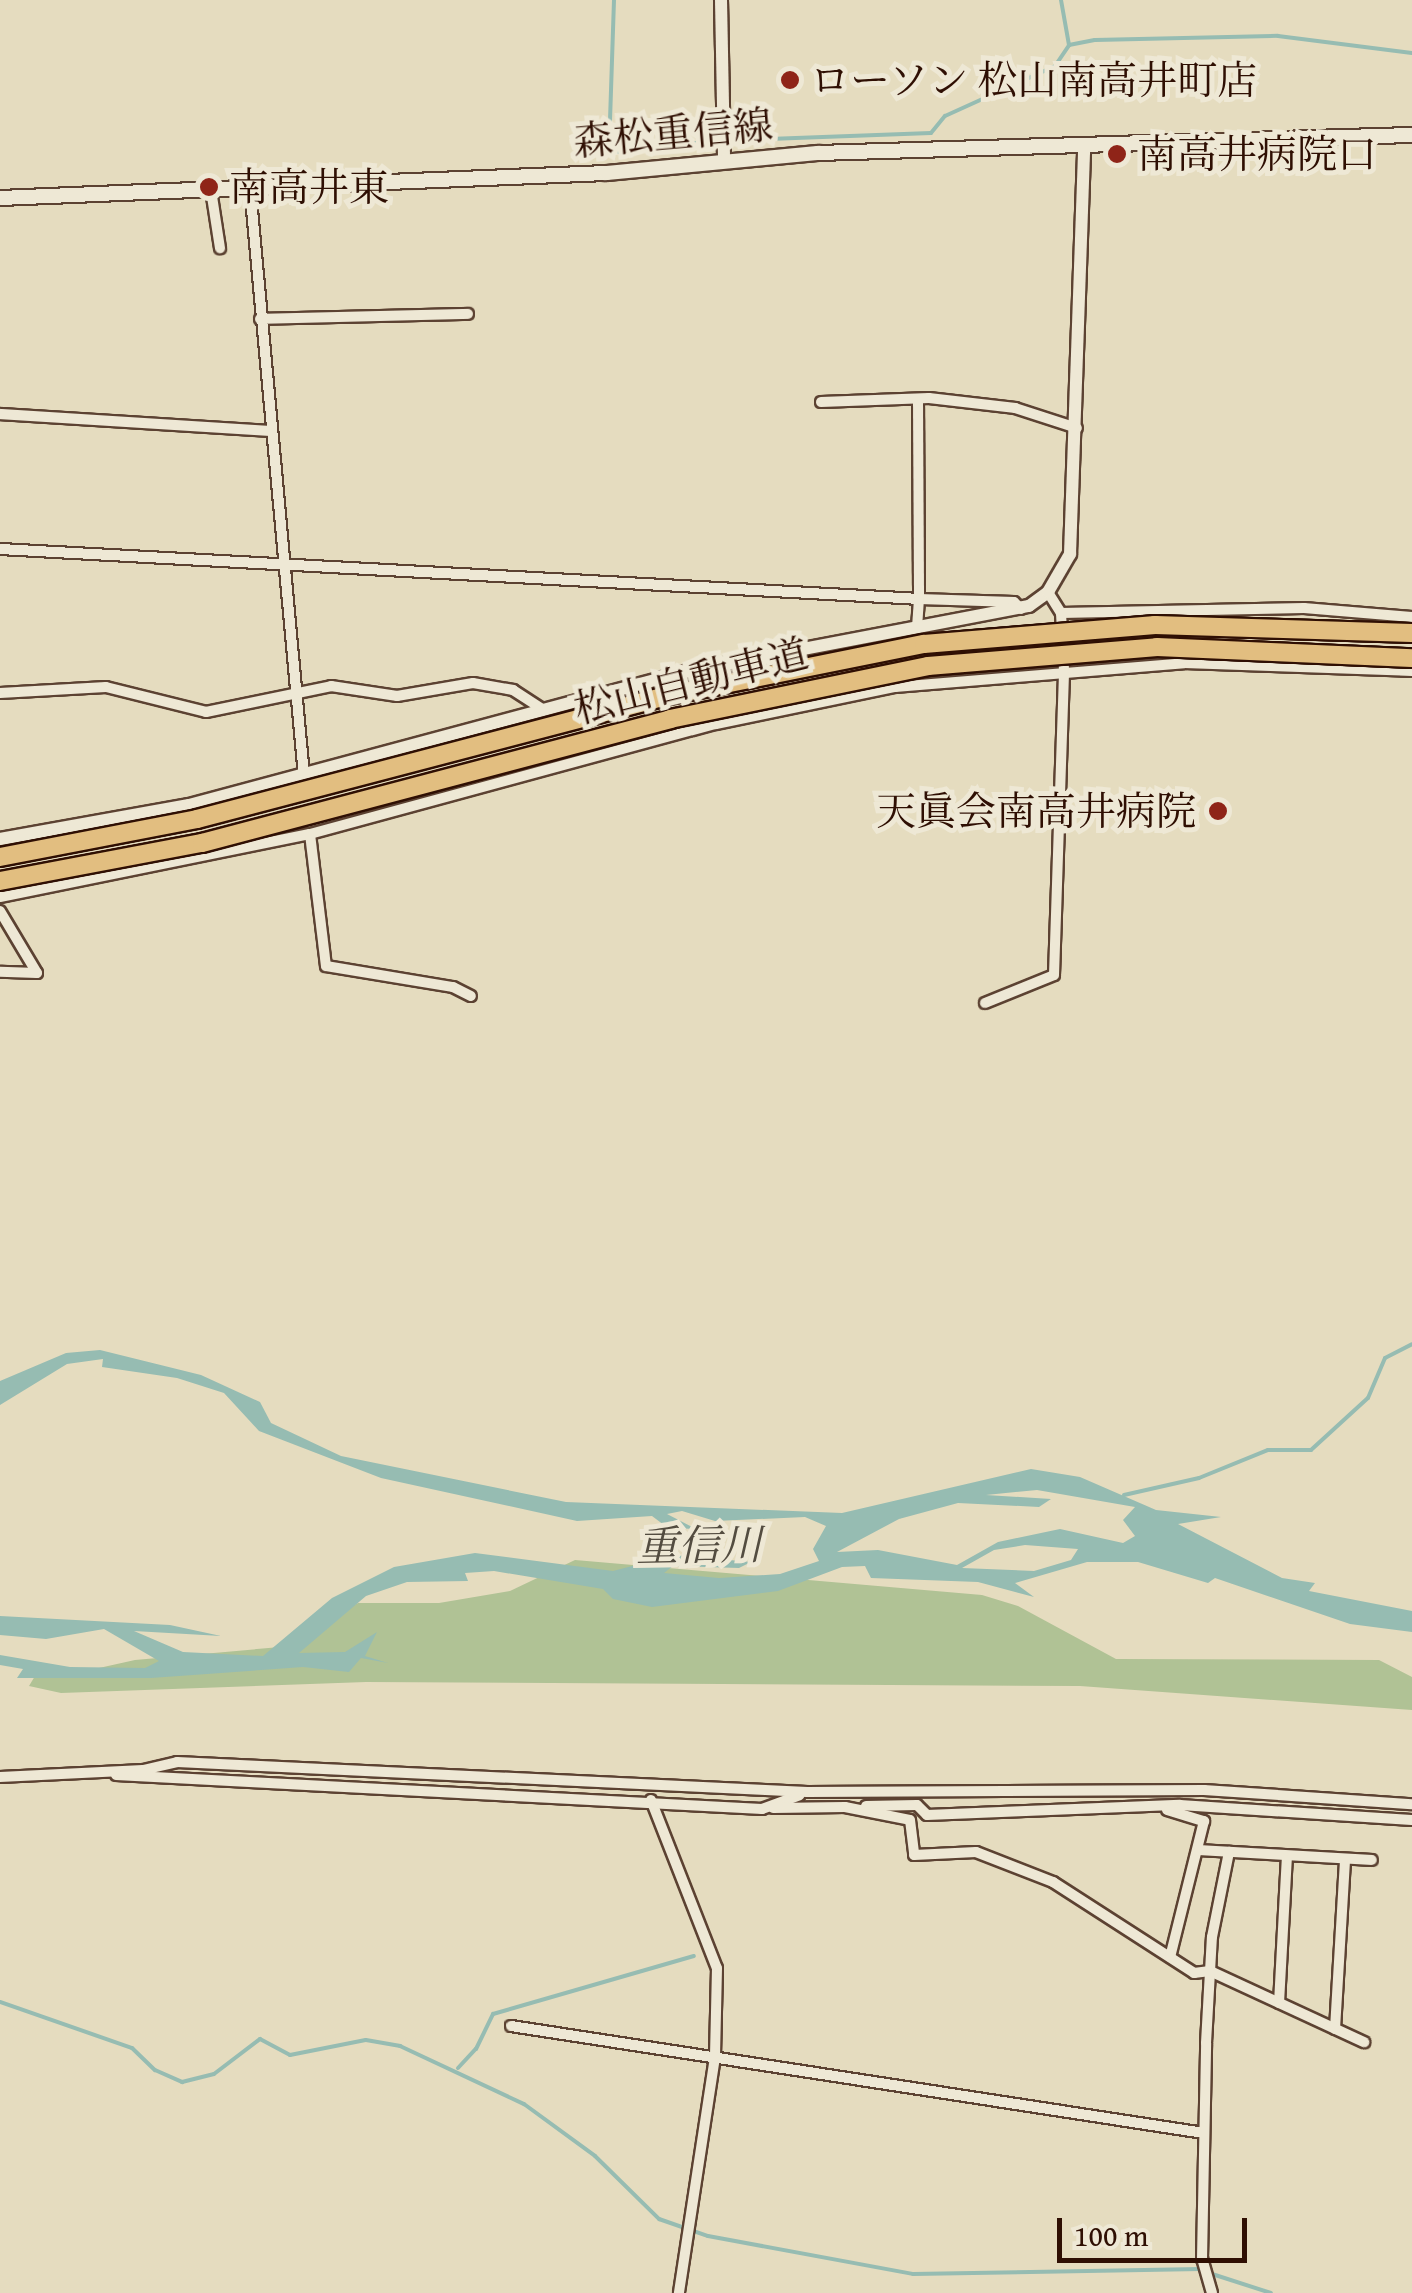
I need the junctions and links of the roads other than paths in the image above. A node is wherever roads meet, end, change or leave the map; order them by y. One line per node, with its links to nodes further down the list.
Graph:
1 (722, 0): 4 (street)
2 (1412, 135): 3 (main road, 森松重信線)
3 (1084, 146): 4 (main road, 森松重信線); 14 (street)
4 (724, 162): 5 (main road, 森松重信線)
5 (250, 188): 6 (main road, 森松重信線); 10 (street)
6 (212, 190): 7 (main road, 森松重信線); 8 (street)
7 (0, 198)
8 (220, 248)
9 (468, 314): 10 (street)
10 (260, 319): 15 (street)
11 (918, 400): 12 (street); 14 (street); 19 (street)
12 (820, 402)
13 (0, 414): 15 (street)
14 (1077, 428): 18 (street)
15 (269, 431): 17 (street)
16 (0, 549): 17 (street)
17 (281, 568): 19 (street); 29 (street)
18 (1048, 592): 20 (street); 21 (street)
19 (919, 599): 20 (street); 23 (street)
20 (1020, 609): 23 (street)
21 (1061, 612): 22 (street); 26 (street)
22 (1412, 617)
23 (917, 626): 30 (street)
24 (1412, 633): 34 (highway, 松山自動車道, bridge)
25 (1412, 658): 35 (highway, 松山自動車道, bridge)
26 (1064, 670): 27 (street); 32 (street); 40 (street)
27 (1412, 671)
28 (0, 692): 29 (street)
29 (295, 694): 30 (street); 31 (street)
30 (544, 710): 31 (street)
31 (304, 776): 33 (street)
32 (310, 834): 36 (street); 39 (street)
33 (0, 839)
34 (0, 857)
35 (0, 881)
36 (0, 897)
37 (0, 911): 38 (street)
38 (0, 972)
39 (471, 996)
40 (985, 1002)
41 (110, 1773): 42 (street); 44 (street); 45 (street)
42 (0, 1778)
43 (1079, 1789): 44 (street); 46 (street); 47 (street)
44 (807, 1792): 49 (street)
45 (651, 1800): 49 (street); 62 (street)
46 (1412, 1804)
47 (1128, 1805): 48 (street); 50 (street); 51 (street)
48 (844, 1806): 49 (street); 56 (street)
49 (762, 1809)
50 (1412, 1820)
51 (1198, 1850): 52 (street); 56 (street)
52 (1230, 1852): 53 (street); 57 (street)
53 (1287, 1856): 54 (street); 58 (street)
54 (1344, 1859): 55 (street); 60 (street)
55 (1372, 1860)
56 (1170, 1957): 57 (street)
57 (1210, 1971): 58 (street); 63 (street)
58 (1279, 2004): 60 (street)
59 (511, 2026): 62 (street)
60 (1335, 2029): 61 (street)
61 (1364, 2042)
62 (716, 2057): 63 (street); 64 (street)
63 (1204, 2133): 65 (street)
64 (680, 2293)
65 (1212, 2293)

